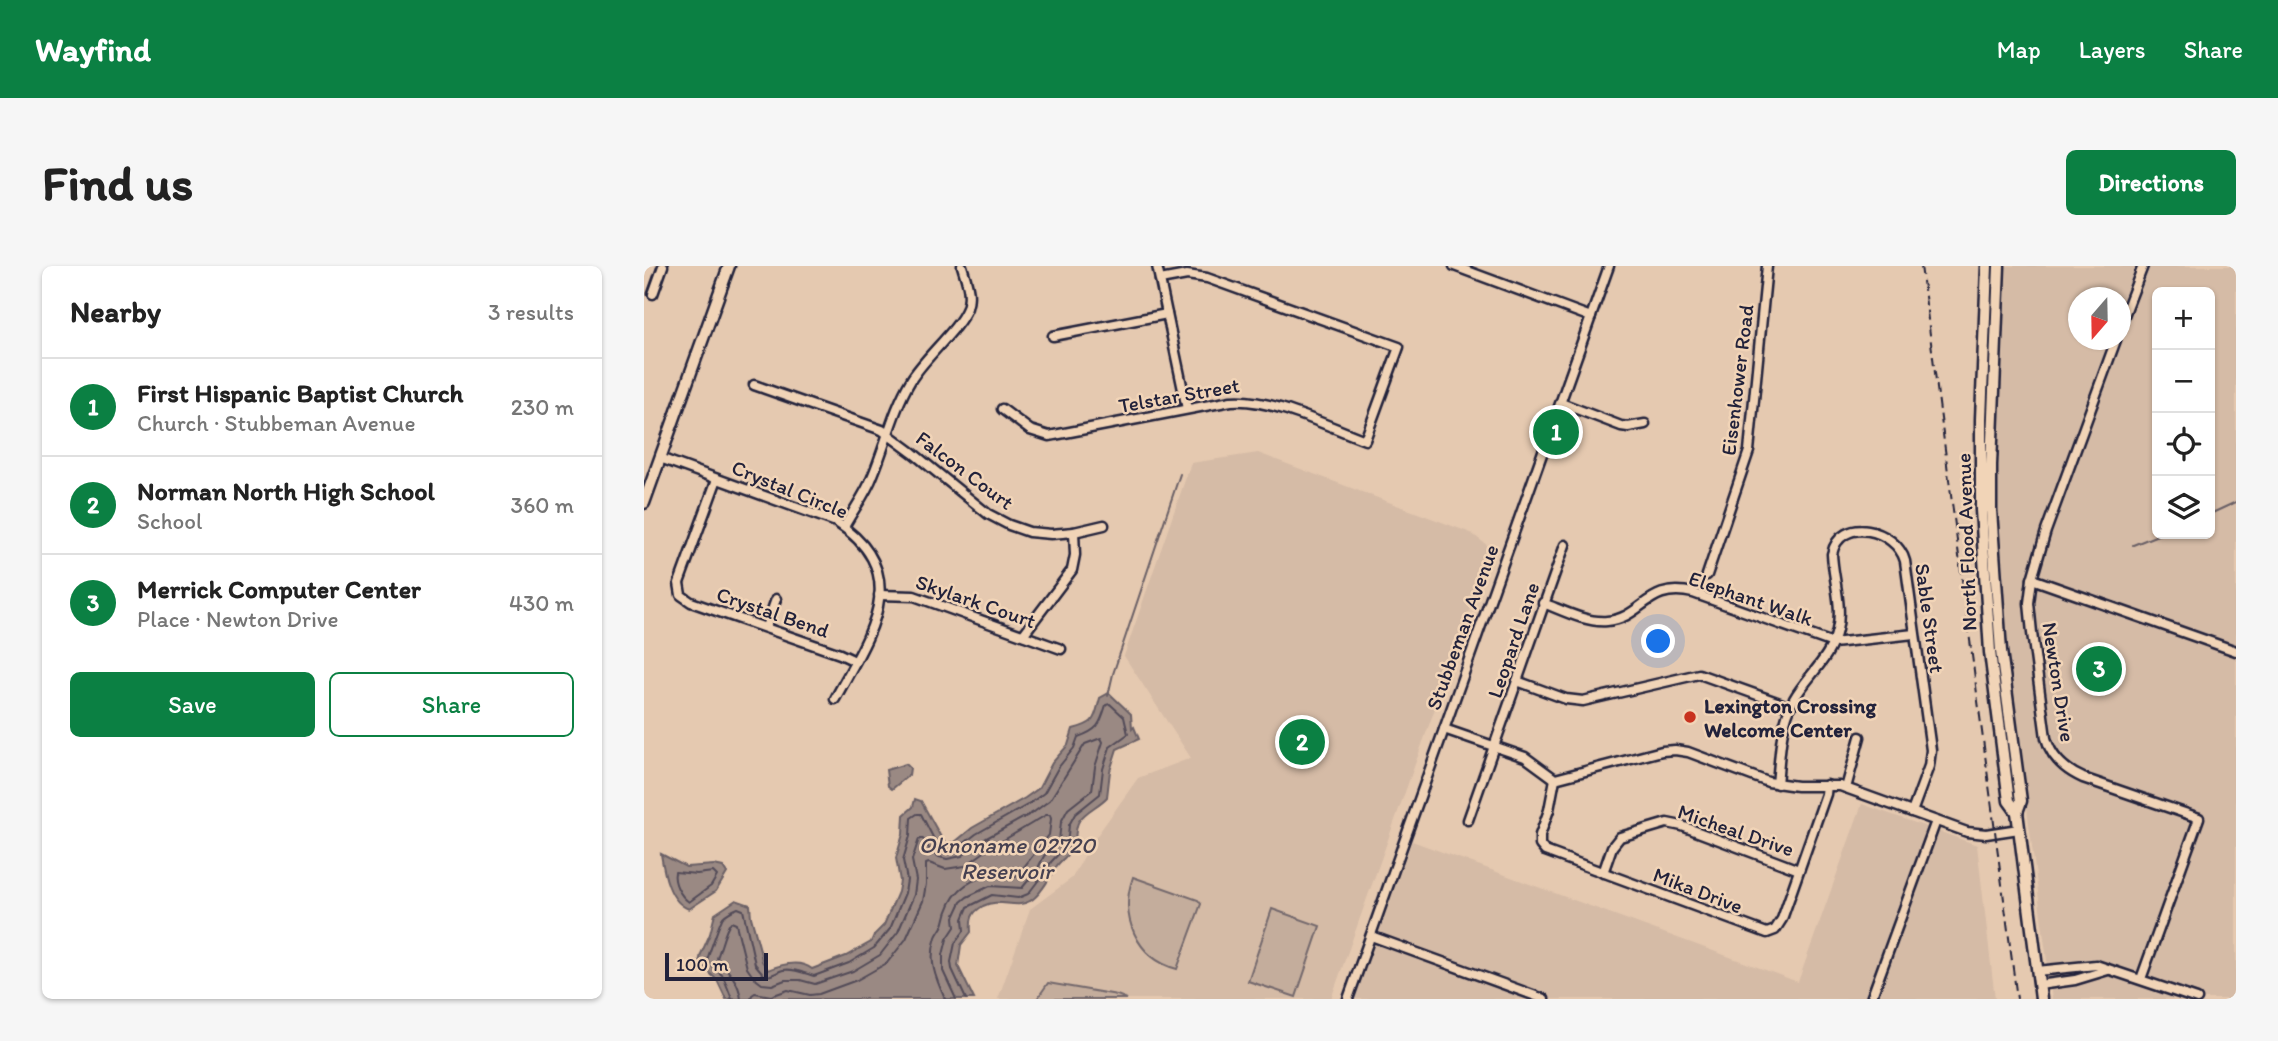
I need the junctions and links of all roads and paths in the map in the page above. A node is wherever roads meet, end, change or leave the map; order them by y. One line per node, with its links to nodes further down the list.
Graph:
1 (663, 266): 12 (street)
2 (729, 266): 24 (main road)
3 (962, 266): 23 (street)
4 (1157, 266): 11 (street)
5 (1454, 266): 15 (street)
6 (1609, 266): 15 (street, Stubbeman Avenue)
7 (1767, 266): 31 (street, Eisenhower Road)
8 (1987, 266): 54 (main road, North Flood Avenue)
9 (1999, 266): 54 (main road, North Flood Avenue)
10 (2143, 266): 13 (street)
11 (1160, 280): 14 (street); 21 (street, Telstar Street)
12 (653, 294)
13 (2131, 298)
14 (1167, 314): 16 (street); 21 (street)
15 (1591, 317): 19 (street, Stubbeman Avenue)
16 (1053, 337)
17 (2112, 350): 32 (street, Newton Drive)
18 (754, 385): 23 (street, Falcon Court)
19 (1561, 403): 22 (street); 46 (street, Stubbeman Avenue)
20 (1002, 409): 21 (street, Telstar Street)
21 (1187, 409)
22 (1645, 424)
23 (888, 434): 28 (street); 29 (street, Falcon Court)
24 (660, 458): 25 (street, Crystal Circle); 26 (main road)
25 (717, 479): 28 (street, Crystal Circle); 36 (street, Crystal Bend)
26 (644, 503)
27 (1104, 525): 29 (street, Falcon Court)
28 (844, 527): 33 (street, Crystal Circle)
29 (1074, 532): 38 (street)
30 (1565, 545): 35 (street, Leopard Lane)
31 (1707, 575)
32 (2032, 579): 41 (street); 63 (street, Newton Drive)
33 (879, 595): 38 (street, Skylark Court); 42 (street, Crystal Circle)
34 (776, 599): 36 (street)
35 (1543, 603): 39 (street, Elephant Walk); 43 (street, Leopard Lane)
36 (766, 627): 42 (street, Crystal Bend)
37 (1914, 634): 39 (street, Elephant Walk); 39 (street, Sable Street); 53 (street, Sable Street)
38 (1023, 635): 40 (street, Skylark Court)
39 (1833, 643): 45 (street, Sable Street)
40 (1061, 649)
41 (2236, 651)
42 (855, 661): 44 (street, Crystal Circle)
43 (1517, 681): 45 (street); 48 (street, Leopard Lane)
44 (835, 699)
45 (1791, 707): 50 (street, Sable Street)
46 (1444, 729): 48 (street); 60 (street, Stubbeman Avenue)
47 (1860, 737): 52 (street)
48 (1494, 746): 49 (street); 55 (street, Leopard Lane)
49 (1555, 779): 50 (street); 59 (street, Mika Drive)
50 (1777, 784): 51 (street)
51 (1826, 785): 52 (street); 58 (street)
52 (1846, 788): 53 (street)
53 (1912, 812): 56 (street)
54 (2017, 812): 57 (main road, North Flood Avenue)
55 (1468, 820)
56 (1936, 821): 57 (street); 67 (street)
57 (2019, 829): 62 (main road, North Flood Avenue)
58 (1799, 870): 59 (street, Micheal Drive); 59 (street, Mika Drive)
59 (1603, 873)
60 (1371, 936): 65 (street, Stubbeman Avenue); 66 (street)
61 (2108, 970): 62 (street); 63 (street); 64 (street)
62 (2037, 971): 64 (main road, North Flood Avenue)
63 (2141, 979): 69 (street)
64 (2039, 985): 68 (main road, North Flood Avenue)
65 (1348, 999)
66 (1544, 999)
67 (1871, 999)
68 (2041, 999)
69 (2197, 999)

